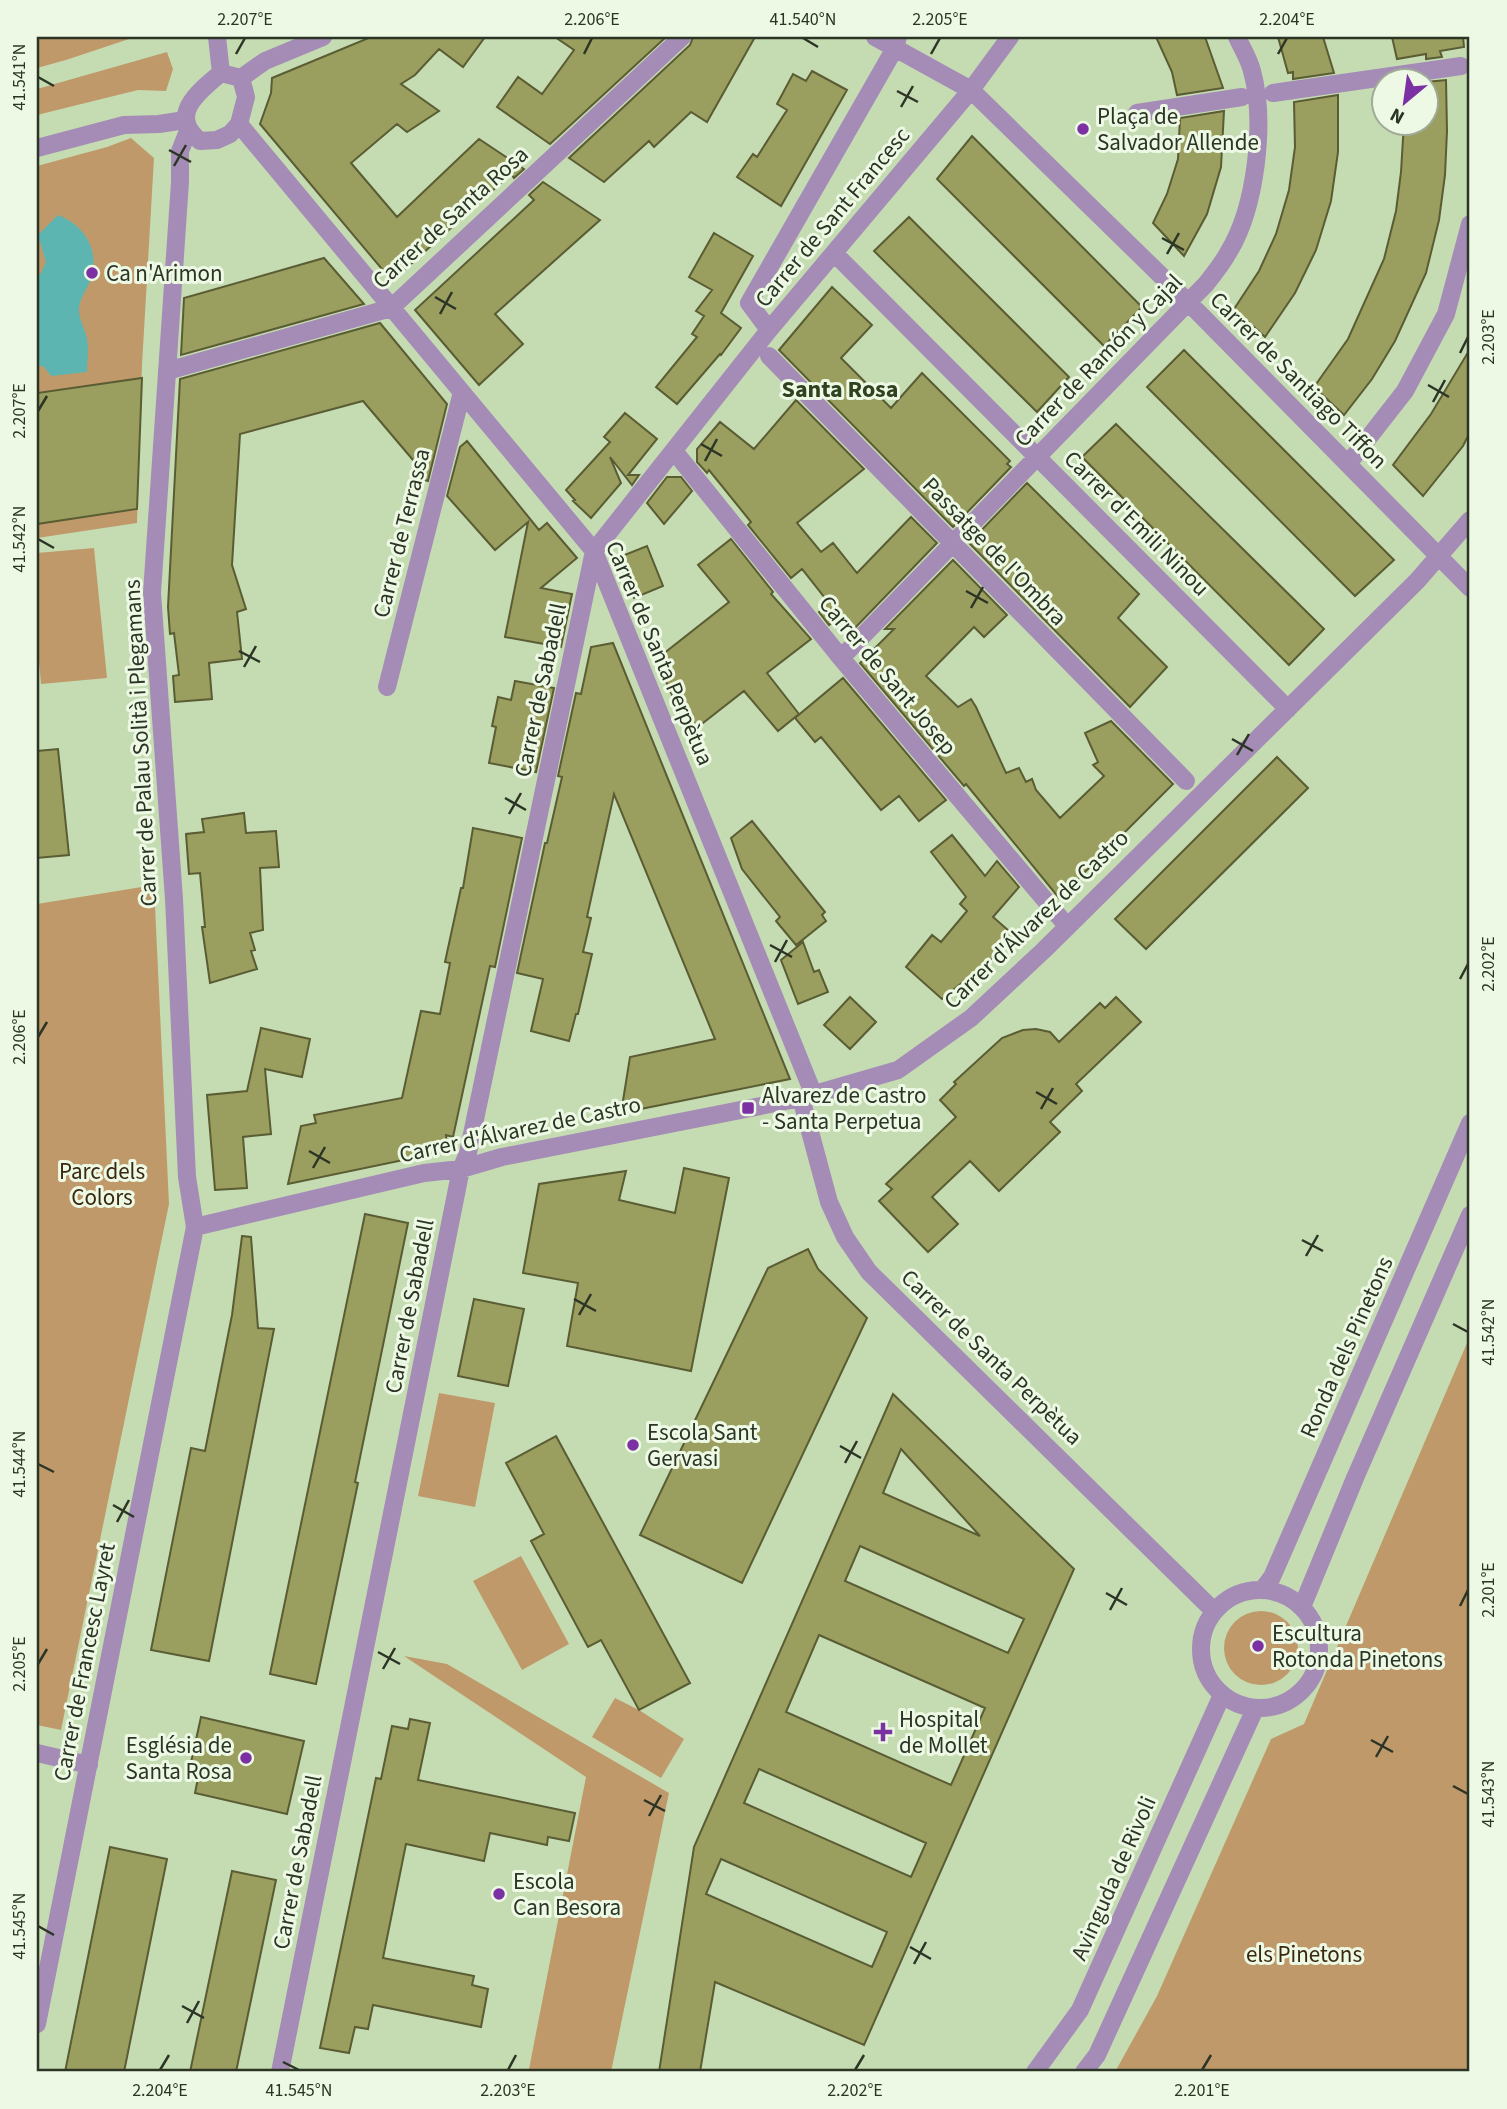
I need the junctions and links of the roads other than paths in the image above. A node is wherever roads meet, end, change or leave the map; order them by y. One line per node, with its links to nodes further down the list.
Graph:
1 (217, 37): 9 (street)
2 (323, 37): 10 (street)
3 (682, 37): 21 (street, Carrer de Santa Rosa)
4 (875, 37): 7 (street, Carrer de Santiago Tiffon)
5 (1010, 37): 11 (street, Carrer de Sant Francesc)
6 (1237, 37): 20 (street, Carrer de Ramón y Cajal)
7 (897, 42): 11 (street, Carrer de Santiago Tiffon); 22 (street, Carrer de Sant Francesc)
8 (1461, 66): 12 (street)
9 (221, 73): 10 (street); 16 (street)
10 (240, 78): 15 (street)
11 (971, 90): 19 (street, Carrer de Sant Francesc); 20 (street, Carrer de Santiago Tiffon)
12 (1273, 93)
13 (1242, 97): 14 (street)
14 (1137, 113)
15 (239, 124): 16 (street); 21 (street, Carrer de Santa Perpètua)
16 (186, 125): 17 (street); 24 (street, Carrer de Palau Solità i Plegamans)
17 (37, 148)
18 (1470, 224): 28 (street)
19 (834, 253): 22 (street, Carrer de Sant Francesc); 27 (street, Carrer d'Emili Ninou)
20 (1188, 302): 27 (street, Carrer de Ramón y Cajal); 28 (street, Carrer de Santiago Tiffon)
21 (391, 308): 24 (street, Carrer de Santa Rosa); 25 (street, Carrer de Santa Perpètua)
22 (769, 330): 26 (street, Carrer de Sant Francesc)
23 (769, 356): 30 (street, Passatge de l'Ombra)
24 (167, 371): 43 (street, Carrer de Palau Solità i Plegamans)
25 (462, 392): 31 (street, Carrer de Santa Perpètua); 35 (street, Carrer de Terrassa)
26 (674, 451): 31 (street, Carrer de Sant Francesc); 34 (street, Carrer de Sant Josep)
27 (1038, 458): 30 (street, Carrer de Ramón y Cajal); 36 (street, Carrer d'Emili Ninou)
28 (1348, 464): 32 (street, Carrer de Santiago Tiffon)
29 (1470, 520): 32 (street, Carrer d'Álvarez de Castro)
30 (954, 544): 34 (street, Carrer de Ramón y Cajal); 37 (street, Passatge de l'Ombra)
31 (594, 551): 39 (street, Carrer de Santa Perpètua); 41 (street, Carrer de Sabadell)
32 (1437, 557): 33 (street, Carrer de Santiago Tiffon); 36 (street, Carrer d'Álvarez de Castro)
33 (1470, 588)
34 (841, 658): 38 (street, Carrer de Sant Josep)
35 (387, 687)
36 (1287, 709): 38 (street, Carrer d'Álvarez de Castro)
37 (1186, 781)
38 (1067, 926): 39 (street, Carrer d'Álvarez de Castro)
39 (807, 1095): 41 (street, Carrer d'Álvarez de Castro); 46 (street, Carrer de Santa Perpètua)
40 (1470, 1123): 44 (street, Ronda dels Pinetons)
41 (461, 1169): 43 (street, Carrer d'Álvarez de Castro); 52 (street, Carrer de Sabadell)
42 (1470, 1214): 45 (street)
43 (195, 1227): 50 (street, Carrer de Francesc Layret)
44 (1263, 1589): 45 (street); 46 (street)
45 (1302, 1606): 48 (street)
46 (1214, 1611): 47 (street)
47 (1222, 1695): 48 (street); 53 (street, Avinguda de Rivoli)
48 (1255, 1709): 54 (street)
49 (37, 1753): 50 (street)
50 (89, 1765): 51 (street, Carrer de Francesc Layret)
51 (37, 2024)
52 (280, 2072)
53 (1035, 2072)
54 (1084, 2072)

